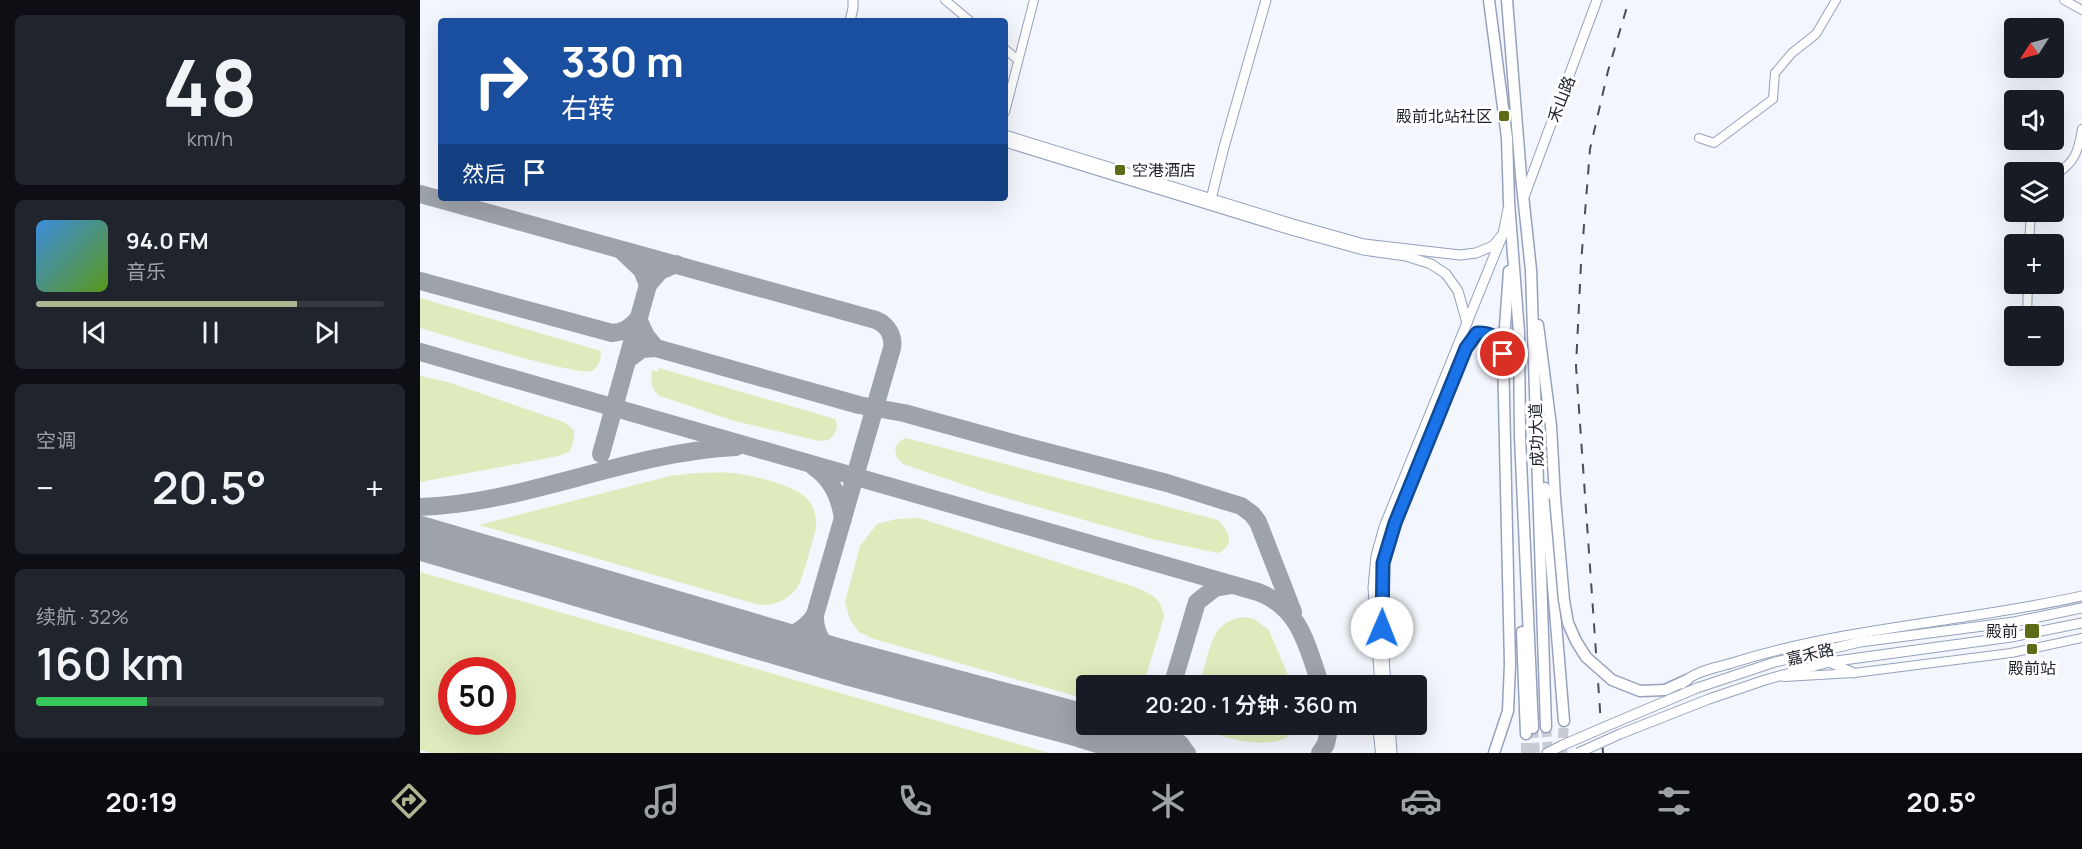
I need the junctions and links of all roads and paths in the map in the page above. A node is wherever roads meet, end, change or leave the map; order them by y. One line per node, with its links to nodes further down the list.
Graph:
1 (853, 0): 11 (main road)
2 (945, 0): 12 (street)
3 (1034, 0): 14 (street)
4 (1266, 0): 22 (main road)
5 (1489, 0): 23 (highway, 成功大道)
6 (1507, 0): 21 (highway, 成功大道)
7 (1597, 0): 21 (main road, 禾山路)
8 (1836, 0): 18 (street)
9 (2064, 0): 10 (street)
10 (2082, 10)
11 (851, 18)
12 (966, 18)
13 (1008, 52): 14 (street)
14 (1018, 60): 15 (street)
15 (1008, 100)
16 (2082, 129): 20 (street)
17 (1008, 136): 22 (main road)
18 (1699, 138)
19 (1008, 143): 22 (main road)
20 (2064, 169)
21 (1524, 197): 24 (highway, 成功大道)
22 (1210, 201): 23 (main road); 26 (main road)
23 (1507, 233): 26 (main road); 27 (highway, 成功大道); 43 (highway, 成功大道)
24 (1531, 270): 25 (highway, 成功大道); 40 (highway, bridge)
25 (1532, 318): 41 (highway); 42 (highway, 成功大道)
26 (1467, 323): 36 (main road)
27 (1503, 354): 37 (main road); 51 (highway, 成功大道)
28 (2082, 596): 32 (main road)
29 (2082, 608): 33 (main road, 嘉禾路)
30 (2082, 623): 34 (main road, 嘉禾路)
31 (2082, 638): 35 (street)
32 (1782, 648): 33 (main road); 39 (main road)
33 (1801, 656): 40 (main road, 嘉禾路)
34 (1829, 662): 35 (main road); 38 (main road, 嘉禾路)
35 (1854, 673): 38 (street)
36 (1378, 675)
37 (1385, 675)
38 (1773, 678): 52 (main road, 嘉禾路, bridge)
39 (1687, 680): 40 (highway)
40 (1666, 695): 47 (main road, 嘉禾路, bridge)
41 (1564, 721)
42 (1546, 727)
43 (1530, 731)
44 (1378, 735): 48 (street)
45 (1384, 735): 49 (main road)
46 (1391, 735): 50 (main road)
47 (1549, 752)
48 (1380, 753)
49 (1385, 753)
50 (1392, 753)
51 (1494, 753)
52 (1578, 753)

